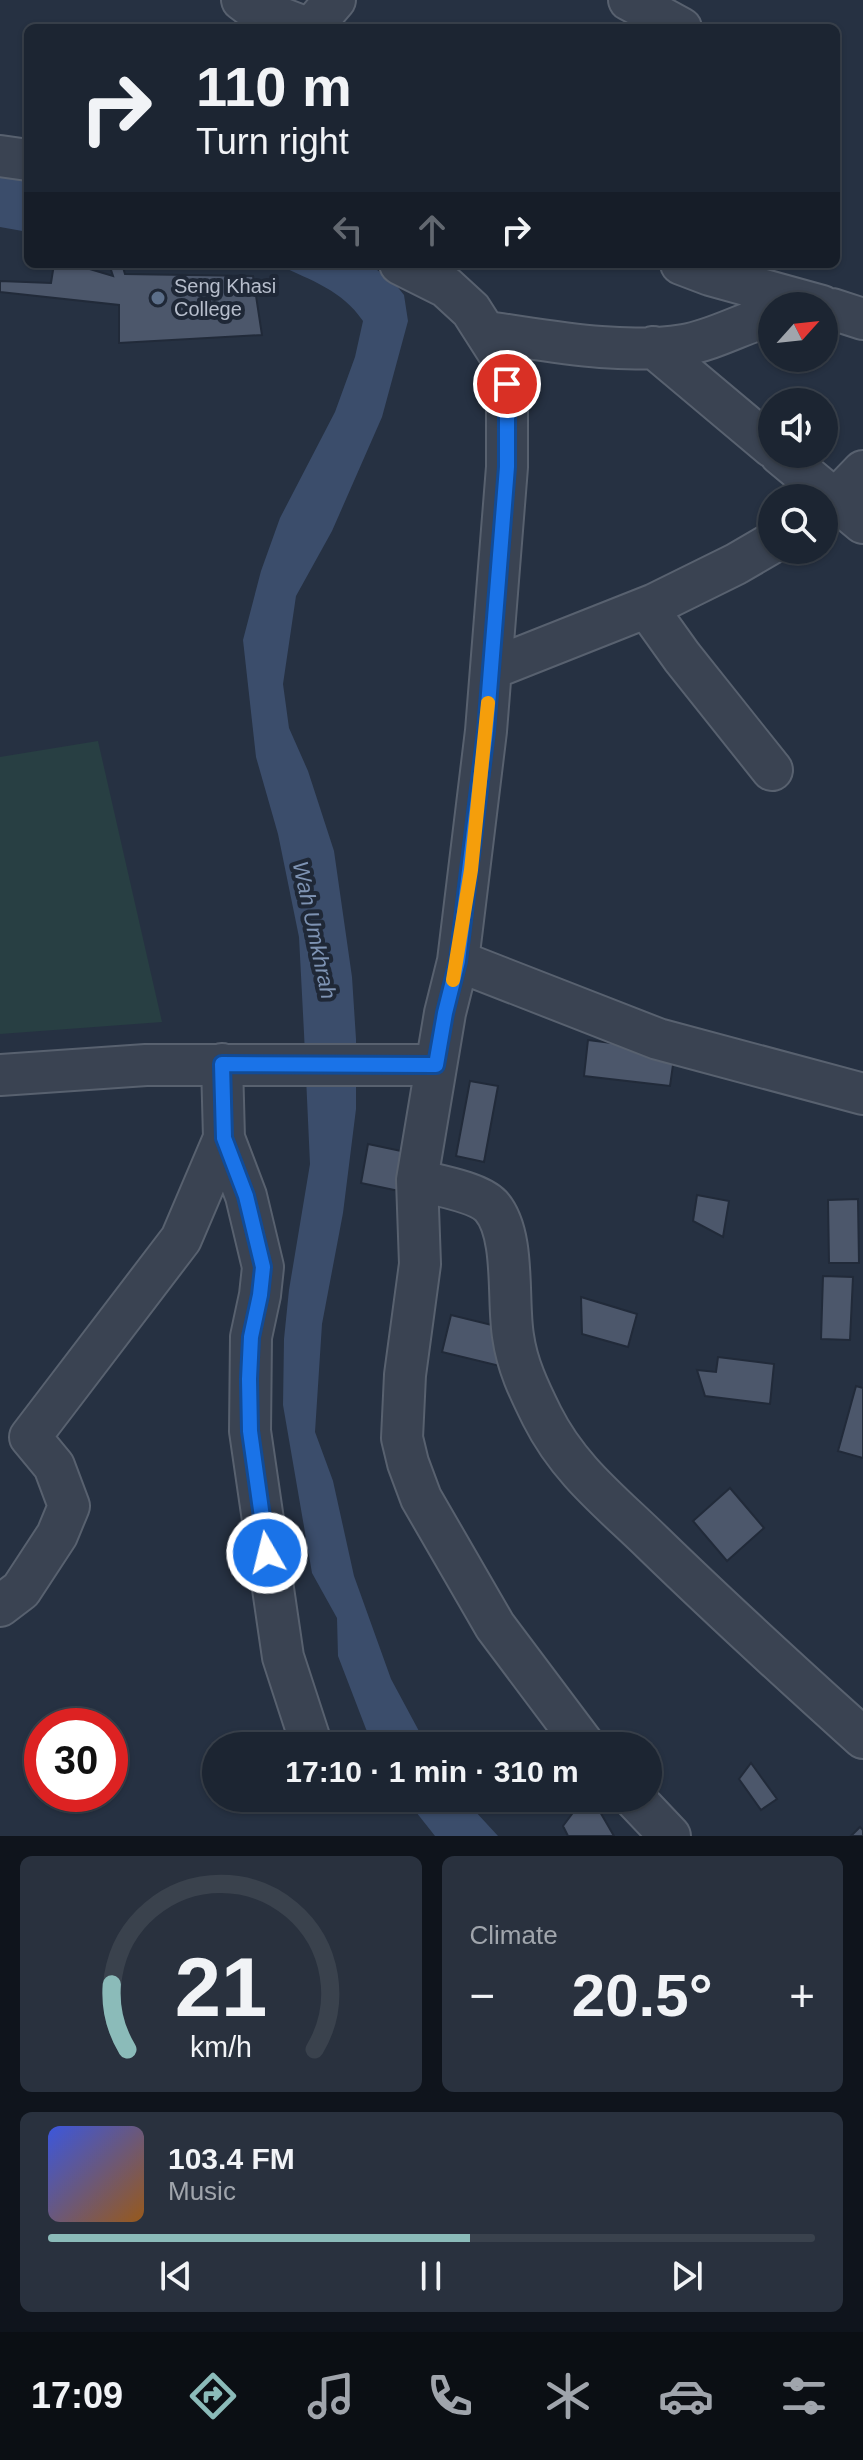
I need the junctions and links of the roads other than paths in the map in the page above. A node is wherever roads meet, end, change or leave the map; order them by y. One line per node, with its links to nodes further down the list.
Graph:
1 (242, 0): 4 (street)
2 (335, 0): 5 (street)
3 (629, 0): 6 (street)
4 (298, 24)
5 (313, 24)
6 (674, 24)
7 (0, 156): 8 (street)
8 (24, 159)
9 (408, 268): 13 (street)
10 (692, 268): 11 (street)
11 (770, 292)
12 (758, 320): 14 (street)
13 (487, 332): 14 (street); 21 (street)
14 (653, 347): 15 (street)
15 (758, 435)
16 (795, 468): 18 (street)
17 (863, 471): 18 (street)
18 (841, 510)
19 (758, 551): 20 (street)
20 (647, 608): 21 (street); 22 (street)
21 (491, 669): 23 (street)
22 (772, 770)
23 (458, 961): 25 (street); 27 (street)
24 (222, 1064): 25 (street); 26 (street); 28 (street)
25 (436, 1065): 29 (street)
26 (0, 1075)
27 (863, 1094)
28 (224, 1138): 30 (street); 31 (street)
29 (417, 1180): 32 (street); 33 (street)
30 (0, 1606)
31 (307, 1732)
32 (574, 1732)
33 (863, 1738)
34 (647, 1812): 35 (street)
35 (670, 1836)

